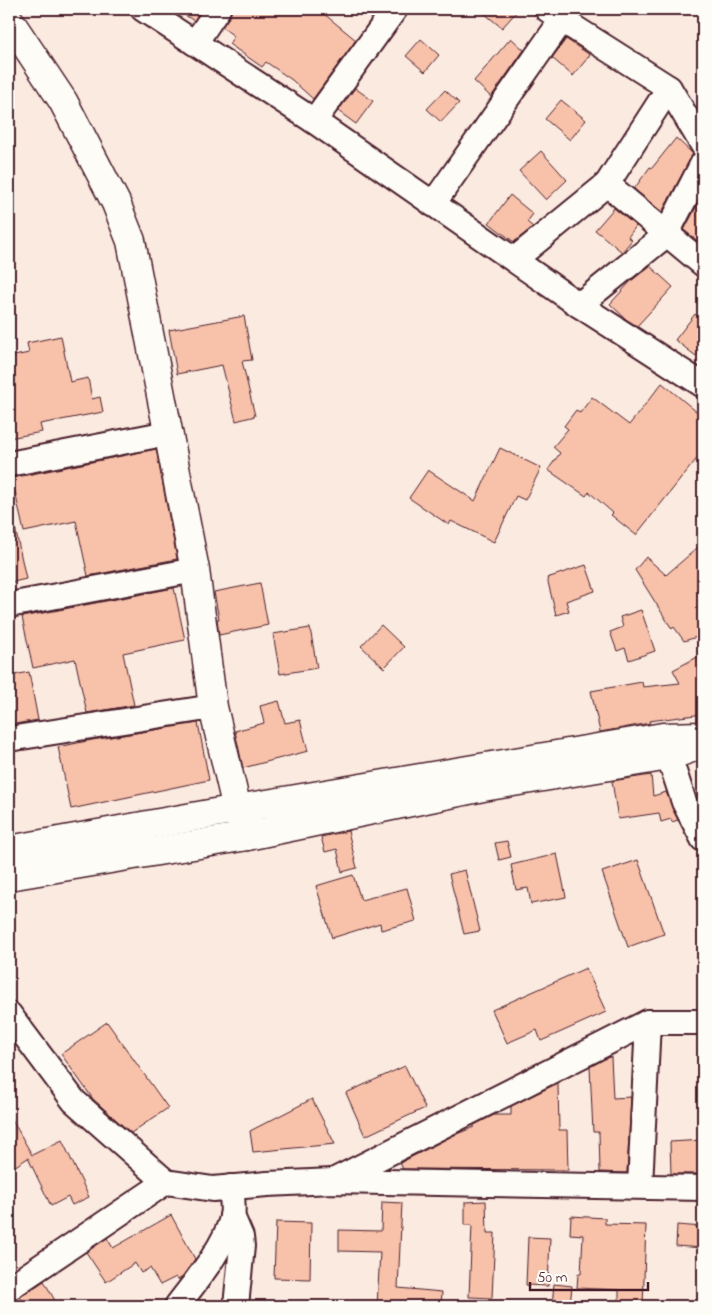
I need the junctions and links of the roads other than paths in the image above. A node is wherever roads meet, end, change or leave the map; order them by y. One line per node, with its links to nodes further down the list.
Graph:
1 (143, 9): 6 (street)
2 (218, 9): 6 (street)
3 (395, 9): 8 (street)
4 (555, 14): 7 (street); 12 (street)
5 (9, 20): 18 (main road)
6 (195, 43): 8 (street)
7 (669, 88): 9 (street); 11 (street)
8 (314, 121): 12 (street)
9 (703, 145)
10 (703, 164): 13 (street)
11 (607, 184): 13 (street); 14 (street)
12 (433, 204): 14 (street)
13 (666, 235): 15 (street); 16 (street)
14 (515, 259): 16 (street)
15 (703, 264)
16 (579, 305): 17 (street)
17 (703, 385)
18 (168, 433): 19 (street); 20 (main road)
19 (9, 464)
20 (195, 570): 21 (street); 22 (main road)
21 (9, 605)
22 (213, 707): 24 (street); 28 (main road)
23 (703, 736): 26 (main road)
24 (9, 739)
25 (703, 744): 26 (main road)
26 (666, 746): 27 (main road); 30 (street)
27 (480, 778): 28 (main road); 29 (main road)
28 (237, 809): 29 (main road); 31 (main road)
29 (247, 836): 32 (main road)
30 (703, 839)
31 (9, 850)
32 (9, 876)
33 (703, 1007): 36 (street)
34 (9, 1014): 39 (street)
35 (648, 1022): 36 (street); 38 (street); 40 (street)
36 (679, 1022): 37 (street)
37 (703, 1022)
38 (333, 1181): 40 (street); 41 (street)
39 (166, 1182): 41 (street); 44 (street)
40 (640, 1186): 42 (street)
41 (232, 1188): 43 (street)
42 (703, 1188)
43 (232, 1216): 45 (street); 46 (street)
44 (9, 1288)
45 (177, 1306)
46 (236, 1306)

